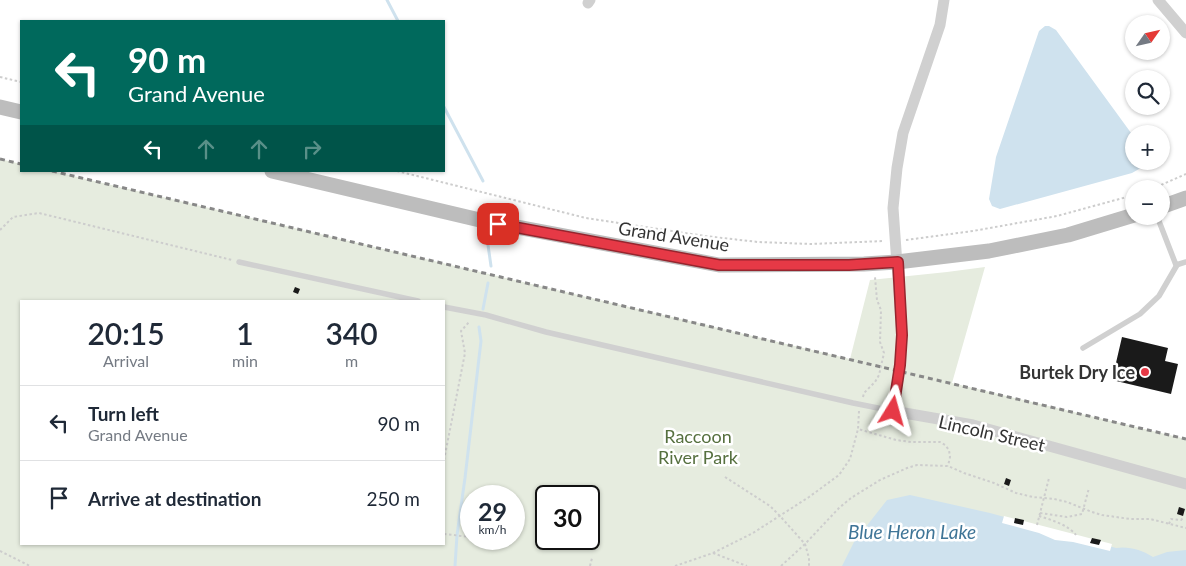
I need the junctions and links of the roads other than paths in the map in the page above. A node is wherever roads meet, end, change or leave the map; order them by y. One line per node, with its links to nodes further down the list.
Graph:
1 (944, 0): 12 (street)
2 (1158, 0): 3 (street)
3 (1186, 33)
4 (0, 107): 5 (main road)
5 (20, 112)
6 (276, 172): 12 (main road, Grand Avenue)
7 (1186, 198): 8 (main road)
8 (1170, 204)
9 (1125, 219): 12 (main road, Grand Avenue)
10 (1160, 225): 14 (lane)
11 (239, 262): 15 (lane)
12 (898, 262): 18 (street)
13 (1186, 262): 14 (lane)
14 (1177, 265): 17 (lane)
15 (413, 300)
16 (445, 307): 18 (lane)
17 (1083, 348)
18 (893, 411): 19 (street, Lincoln Street)
19 (1148, 473): 20 (street, Lincoln Street); 21 (street, Lincoln Street)
20 (1186, 478)
21 (1186, 484)

